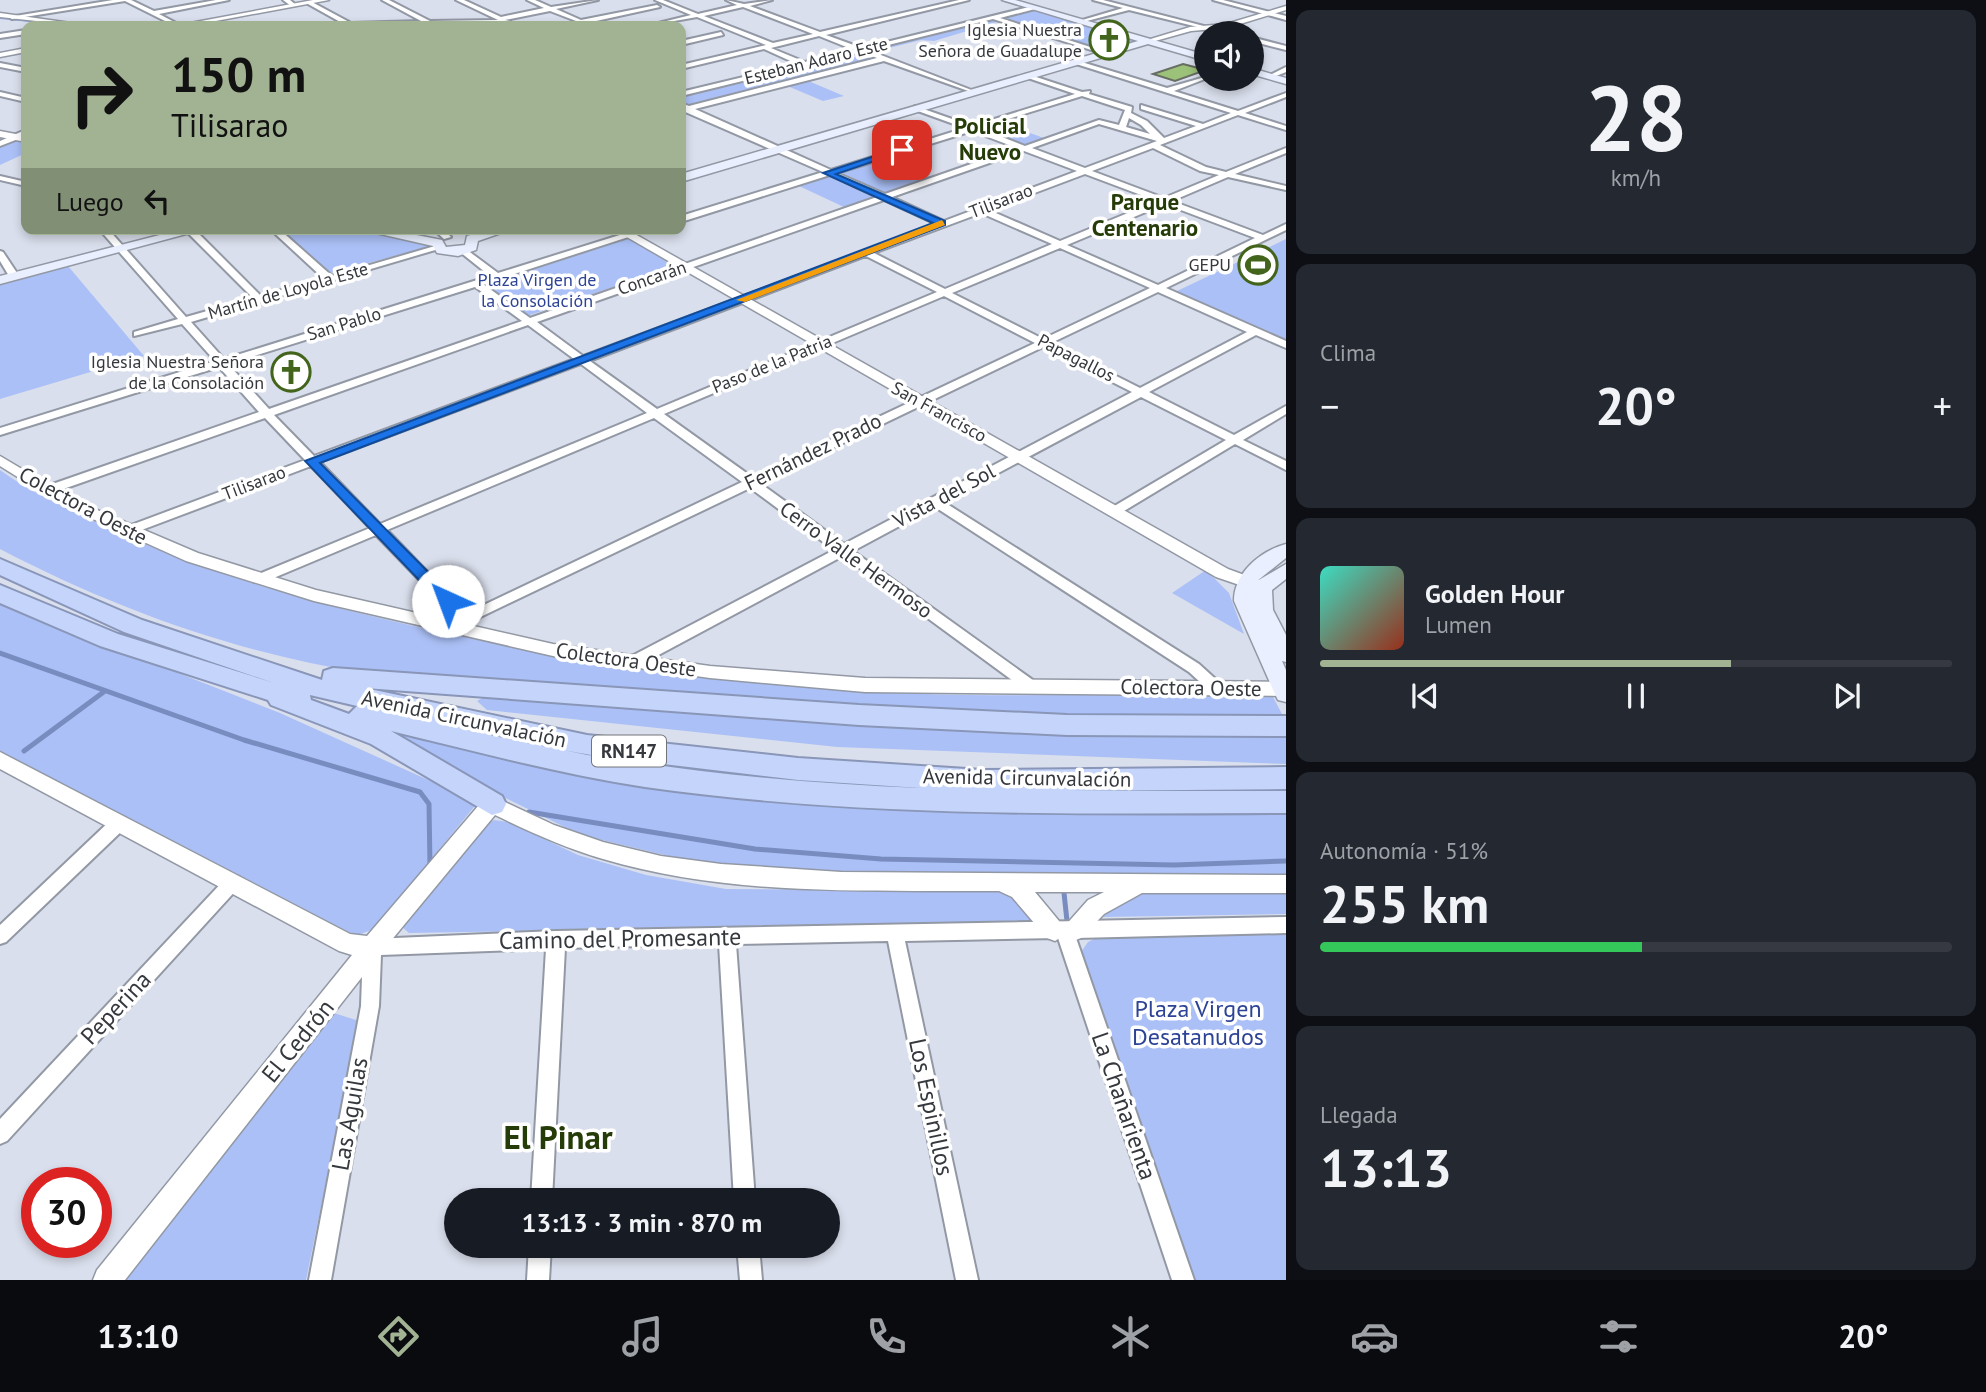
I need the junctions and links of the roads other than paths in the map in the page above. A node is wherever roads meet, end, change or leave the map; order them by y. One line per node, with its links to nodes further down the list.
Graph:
1 (128, 0): 20 (street); 24 (street)
2 (226, 0): 27 (street)
3 (326, 0): 19 (street)
4 (385, 0): 41 (street)
5 (459, 0): 34 (street)
6 (530, 0): 25 (street)
7 (595, 0): 25 (street)
8 (729, 0): 21 (street)
9 (769, 0): 21 (street)
10 (966, 0): 52 (street)
11 (1006, 0): 22 (main road)
12 (1096, 0): 26 (street)
13 (1107, 0): 17 (street)
14 (1126, 0): 17 (street)
15 (1216, 0): 28 (street)
16 (658, 2): 30 (street); 35 (street); 44 (street)
17 (1116, 2): 49 (street)
18 (289, 3): 19 (street); 39 (street)
19 (310, 3): 40 (street)
20 (99, 4): 24 (street); 29 (street)
21 (745, 6): 30 (street); 54 (street)
22 (1033, 8): 32 (street, Esteban Adaro Este); 47 (main road)
23 (1286, 8): 28 (street)
24 (144, 9): 27 (street)
25 (551, 9): 34 (street); 43 (street)
26 (1128, 9): 47 (street); 48 (street)
27 (152, 13): 38 (street)
28 (1269, 13): 33 (street); 46 (street)
29 (12, 16): 31 (street); 37 (street)
30 (698, 16): 35 (street); 51 (street)
31 (0, 17): 36 (street)
32 (993, 17): 60 (street, Esteban Adaro Este); 64 (street)
33 (1286, 18)
34 (500, 19): 42 (street)
35 (685, 19): 45 (street)
36 (22, 21)
37 (45, 21)
38 (169, 21)
39 (203, 21)
40 (342, 21)
41 (425, 21)
42 (505, 21)
43 (579, 21)
44 (585, 21)
45 (675, 21)
46 (1243, 21)
47 (1082, 22): 57 (main road)
48 (1194, 25)
49 (1194, 25)
50 (1194, 29): 57 (street)
51 (724, 30): 56 (street); 59 (street); 59 (street)
52 (831, 32): 54 (street); 60 (street)
53 (21, 33): 55 (street)
54 (818, 35): 59 (street); 62 (street)
55 (0, 36)
56 (686, 41)
57 (1148, 41): 64 (main road); 65 (main road)
58 (1264, 42): 61 (street)
59 (765, 47): 69 (street); 71 (street)
60 (872, 47): 62 (street, Esteban Adaro Este)
61 (1286, 48)
62 (859, 50): 67 (street); 69 (street, Esteban Adaro Este)
63 (21, 51): 66 (street)
64 (1106, 53): 68 (main road)
65 (1194, 54)
66 (0, 55)
67 (883, 59): 82 (street); 88 (street, Esteban Adaro Este)
68 (1075, 62): 77 (main road); 81 (street)
69 (804, 64): 83 (street, Esteban Adaro Este)
70 (0, 65): 72 (street)
71 (686, 66)
72 (11, 67): 73 (street); 74 (street)
73 (21, 69)
74 (0, 71)
75 (1286, 72): 78 (street)
76 (1264, 74): 78 (main road)
77 (1031, 75): 82 (main road); 84 (street)
78 (1271, 76): 80 (main road)
79 (1194, 81): 81 (street)
80 (1286, 81)
81 (1166, 91): 92 (street)
82 (972, 92): 90 (main road)
83 (686, 93)
84 (1084, 93): 93 (street); 96 (street)
85 (0, 94): 87 (street)
86 (1286, 94): 92 (street, Tilisarao)
87 (21, 99)
88 (686, 106)
89 (1144, 107): 94 (street)
90 (918, 108): 96 (street); 104 (main road)
91 (686, 109): 104 (street)
92 (1236, 113): 94 (street, Tilisarao); 97 (street)
93 (1128, 114): 95 (street); 101 (street)
94 (1200, 125): 101 (street, Tilisarao)
95 (1122, 127): 101 (street); 103 (street, Concarán)
96 (972, 128): 103 (street); 107 (street)
97 (1286, 128)
98 (0, 132): 99 (street)
99 (21, 136)
100 (21, 137): 102 (street)
101 (1157, 140): 106 (street, Tilisarao); 108 (street)
102 (0, 145)
103 (1023, 148): 106 (street); 115 (street, Concarán)
104 (775, 150): 107 (street); 109 (main road)
105 (1286, 150): 108 (street, Paso de la Patria)
106 (1082, 170): 116 (street); 117 (street, Tilisarao)
107 (828, 173): 115 (street); 118 (street)
108 (1226, 175): 113 (street); 116 (street, Paso de la Patria)
109 (686, 177)
110 (0, 178): 111 (street)
111 (16, 181): 112 (street); 114 (street)
112 (21, 182)
113 (1286, 188)
114 (0, 189)
115 (882, 197): 119 (street); 137 (street, Concarán)
116 (1164, 201): 130 (street); 132 (street, Paso de la Patria)
117 (980, 209): 119 (street, Tilisarao); 132 (street)
118 (686, 217)
119 (942, 223): 135 (street, Tilisarao)
120 (1286, 227): 130 (street, Fernández Prado)
121 (108, 235): 134 (street)
122 (175, 235): 134 (main road)
123 (200, 235): 144 (street)
124 (281, 235): 140 (street)
125 (411, 235): 131 (main road)
126 (419, 235): 131 (main road)
127 (492, 235): 133 (main road)
128 (615, 235): 138 (street, San Pablo)
129 (629, 235): 137 (street, San Francisco)
130 (1263, 238): 142 (street, Fernández Prado)
131 (441, 239): 133 (main road); 140 (street, Martín de Loyola Este)
132 (1060, 244): 142 (street); 143 (street, Paso de la Patria)
133 (468, 245): 138 (street)
134 (119, 249): 139 (main road); 146 (street)
135 (866, 253): 143 (street, Papagallos); 145 (street, Tilisarao)
136 (0, 254): 139 (street)
137 (684, 267): 145 (street, San Francisco); 147 (street, Concarán)
138 (497, 276): 141 (street, San Pablo)
139 (7, 278)
140 (330, 279): 144 (street, Martín de Loyola Este)
141 (476, 283): 147 (street, Cerro Valle Hermoso); 154 (street, San Pablo)
142 (1158, 288): 148 (street); 150 (street, Fernández Prado)
143 (945, 292): 150 (street, Papagallos); 151 (street, Paso de la Patria)
144 (259, 299): 146 (street, Martín de Loyola Este)
145 (742, 300): 151 (street, San Francisco); 153 (street, Tilisarao)
146 (183, 321): 149 (street, Martín de Loyola Este); 154 (street)
147 (529, 321): 153 (street, Cerro Valle Hermoso); 159 (street, Concarán)
148 (1256, 331): 152 (street); 155 (street, Vista del Sol)
149 (138, 334)
150 (1044, 342): 155 (street, Papagallos); 156 (street, Fernández Prado)
151 (820, 345): 156 (street, San Francisco); 158 (street, Paso de la Patria)
152 (1286, 345)
153 (582, 360): 158 (street, Cerro Valle Hermoso); 164 (street, Tilisarao)
154 (221, 363): 159 (street); 160 (street, San Pablo)
155 (1142, 391): 161 (street, Papagallos); 162 (street, Vista del Sol)
156 (920, 400): 162 (street, San Francisco); 166 (street, Fernández Prado)
157 (1286, 409): 161 (street)
158 (656, 412): 166 (street, Cerro Valle Hermoso); 170 (street, Paso de la Patria)
159 (266, 413): 164 (street); 167 (street, Concarán)
160 (0, 432)
161 (1235, 440): 165 (street, Papagallos); 169 (street)
162 (1018, 457): 168 (street, Vista del Sol); 169 (street, San Francisco)
163 (0, 460): 167 (street, Colectora Oeste)
164 (312, 461): 170 (street); 171 (street, Tilisarao)
165 (1286, 466)
166 (750, 483): 172 (street, Cerro Valle Hermoso); 179 (street, Fernández Prado)
167 (48, 490): 171 (street, Colectora Oeste)
168 (935, 501): 172 (street, Vista del Sol); 185 (street)
169 (1115, 512): 177 (street, San Francisco)
170 (380, 529): 176 (street, Paso de la Patria); 179 (street)
171 (127, 531): 176 (street, Colectora Oeste)
172 (842, 550): 181 (street, Vista del Sol); 184 (street, Cerro Valle Hermoso)
173 (1286, 550): 177 (main road)
174 (0, 566): 182 (highway, Avenida Circunvalación / RN147)
175 (1286, 569): 177 (main road)
176 (259, 579): 179 (street, Colectora Oeste)
177 (1253, 585): 180 (main road); 186 (main road)
178 (0, 593): 183 (highway, Avenida Circunvalación / RN147)
179 (460, 624): 181 (street, Colectora Oeste)
180 (1286, 655)
181 (633, 662): 184 (street, Colectora Oeste)
182 (252, 666): 187 (highway); 189 (highway, Avenida Circunvalación / RN147)
183 (227, 679): 190 (highway, Avenida Circunvalación / RN147); 191 (highway)
184 (1032, 687): 185 (street, Colectora Oeste)
185 (1216, 688): 186 (street, Colectora Oeste)
186 (1285, 691)
187 (1286, 726)
188 (3, 765): 192 (street, Camino del Promesante)
189 (1286, 778)
190 (1286, 802)
191 (492, 804): 194 (street); 203 (street, El Cedrón)
192 (120, 823): 193 (street, Camino del Promesante); 200 (street)
193 (233, 882): 203 (street, Camino del Promesante); 204 (street, Peperina)
194 (994, 882): 195 (street); 198 (street)
195 (1140, 884): 196 (street); 198 (street)
196 (1286, 884)
197 (1286, 925): 198 (street, Camino del Promesante)
198 (1064, 931): 199 (street, Camino del Promesante); 214 (street, La Chañarienta)
199 (895, 934): 201 (street, Camino del Promesante); 213 (street, Los Espinillos)
200 (0, 936)
201 (727, 936): 202 (street, Camino del Promesante); 206 (street)
202 (556, 939): 203 (street, Camino del Promesante); 205 (street)
203 (372, 947): 209 (street, El Cedrón); 210 (street, Las Aguilas)
204 (0, 1134)
205 (543, 1188)
206 (744, 1188)
207 (539, 1258): 211 (street)
208 (749, 1258): 212 (street)
209 (107, 1280)
210 (320, 1280)
211 (538, 1280)
212 (751, 1280)
213 (967, 1280)
214 (1183, 1280)

